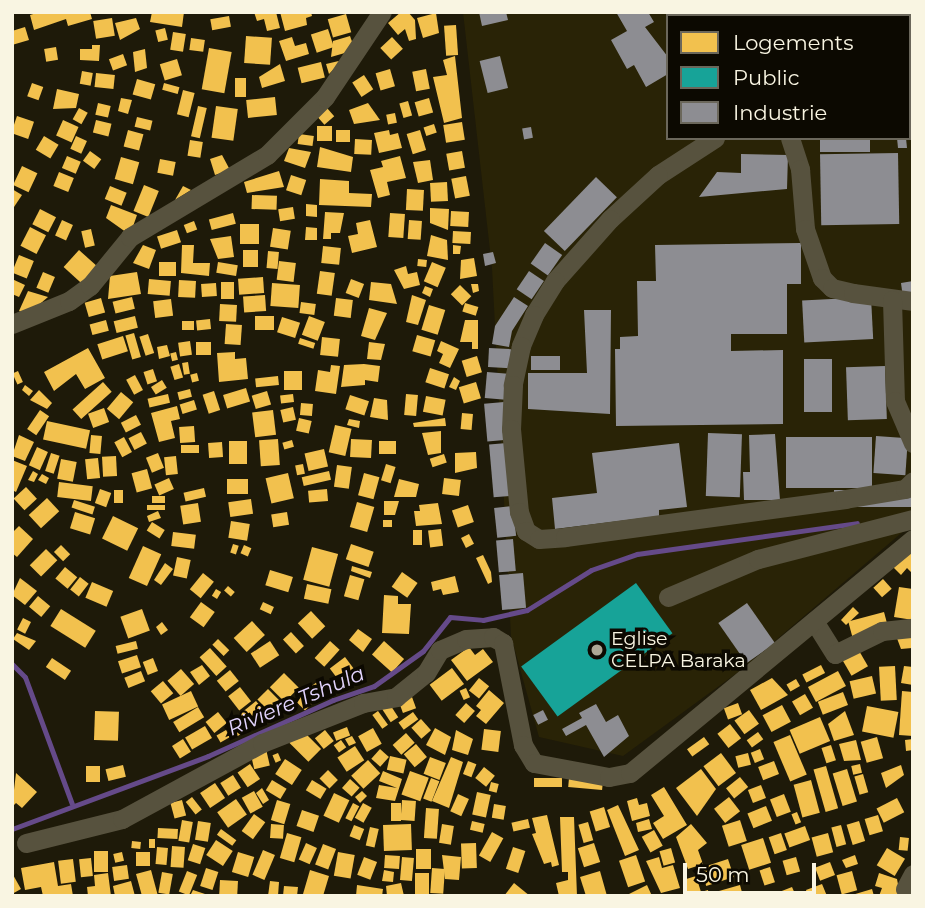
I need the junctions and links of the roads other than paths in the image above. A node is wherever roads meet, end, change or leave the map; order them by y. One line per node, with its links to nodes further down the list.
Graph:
1 (382, 12): 6 (street)
2 (712, 140): 8 (street)
3 (791, 140): 4 (street)
4 (892, 300): 5 (street); 7 (street)
5 (913, 301)
6 (12, 324)
7 (913, 443)
8 (913, 481)
9 (913, 519): 11 (street)
10 (913, 540): 12 (street)
11 (668, 597)
12 (814, 621): 13 (street); 14 (street)
13 (913, 628)
14 (26, 843)

